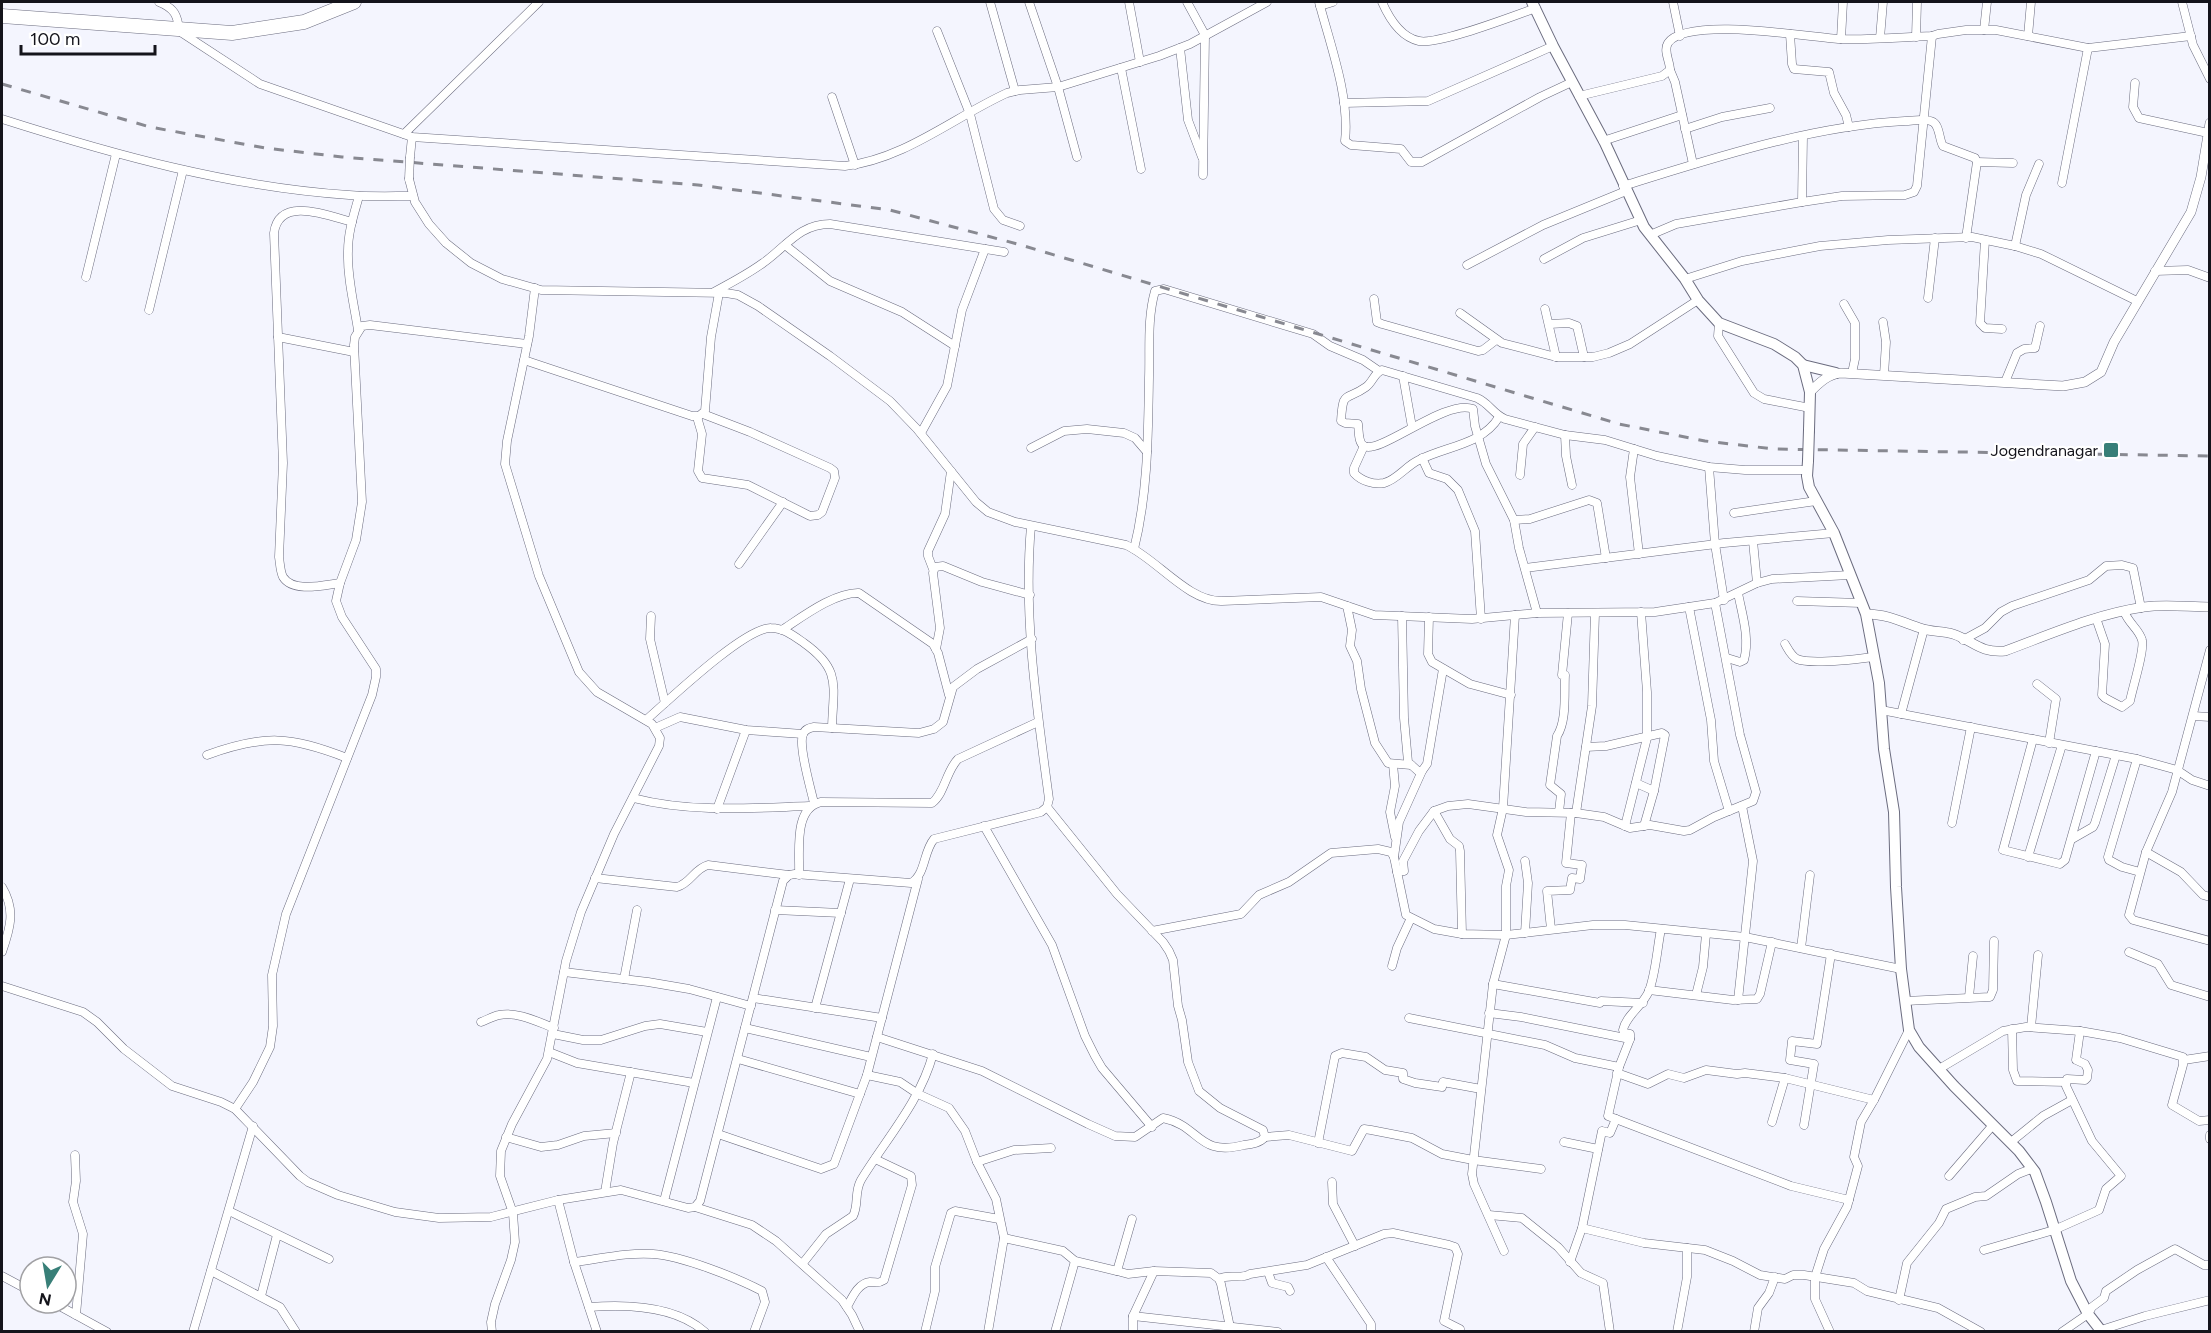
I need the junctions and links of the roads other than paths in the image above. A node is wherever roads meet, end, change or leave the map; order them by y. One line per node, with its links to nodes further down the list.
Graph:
1 (159, 2): 24 (street)
2 (354, 2): 24 (highway)
3 (539, 2): 58 (street)
4 (990, 2): 45 (street)
5 (1029, 2): 44 (street)
6 (1129, 2): 38 (street)
7 (1187, 2): 27 (street)
8 (1247, 2): 21 (street)
9 (1267, 2): 21 (street)
10 (1333, 2): 19 (street)
11 (1382, 2): 20 (street)
12 (1673, 2): 28 (street)
13 (1844, 2): 34 (street)
14 (1883, 2): 33 (street)
15 (1917, 2): 32 (street)
16 (1987, 2): 23 (street)
17 (2031, 2): 30 (street)
18 (2182, 2): 31 (street)
19 (1320, 4): 48 (street)
20 (1534, 5): 35 (main road)
21 (1245, 13): 27 (street)
22 (2, 16): 24 (highway)
23 (1984, 30): 29 (street); 30 (street)
24 (178, 31): 58 (street)
25 (937, 31): 50 (street)
26 (1790, 34): 28 (street); 34 (street); 55 (street)
27 (1205, 35): 36 (street); 63 (street)
28 (1680, 36): 40 (street)
29 (1932, 36): 32 (street); 53 (street)
30 (2028, 36): 37 (street)
31 (2192, 36): 37 (street); 41 (street)
32 (1916, 37): 33 (street)
33 (1880, 38): 34 (street)
34 (1841, 39)
35 (1553, 46): 42 (main road); 48 (street)
36 (1180, 48): 38 (street); 63 (street)
37 (2088, 48): 72 (street)
38 (1140, 62): 39 (street)
39 (1121, 68): 44 (street); 69 (street)
40 (1670, 70): 46 (street); 51 (street)
41 (2210, 79)
42 (1572, 82): 46 (main road); 48 (street)
43 (2135, 83): 57 (street)
44 (1058, 87): 45 (street); 62 (street)
45 (1015, 91): 50 (street)
46 (1579, 96): 60 (main road)
47 (832, 97): 68 (street)
48 (1344, 103)
49 (1770, 108): 56 (street)
50 (970, 114): 68 (street); 79 (street)
51 (1682, 115): 56 (street); 60 (street)
52 (2, 118): 61 (street)
53 (1924, 120): 55 (street); 64 (street); 76 (street)
54 (2210, 123): 57 (street)
55 (1849, 128): 59 (street)
56 (1685, 129): 66 (street)
57 (2208, 133): 90 (street)
58 (408, 135): 68 (street); 75 (street, bridge)
59 (1803, 136): 66 (street); 76 (street)
60 (1603, 141): 73 (main road)
61 (116, 154): 70 (street); 91 (street)
62 (1077, 157)
63 (1203, 160): 71 (street)
64 (1977, 162): 65 (street); 82 (street)
65 (2013, 163)
66 (1693, 164): 73 (street)
67 (2039, 164): 85 (street)
68 (855, 165)
69 (1141, 169)
70 (183, 170): 74 (street); 102 (street)
71 (1203, 175)
72 (2062, 183)
73 (1624, 188): 77 (main road); 89 (street)
74 (359, 196): 75 (street); 78 (street)
75 (413, 196): 94 (street)
76 (1802, 202): 80 (street)
77 (1641, 220): 80 (main road); 88 (street)
78 (352, 222): 109 (street); 110 (street)
79 (1020, 226)
80 (1650, 235): 93 (main road)
81 (1935, 238): 82 (street); 93 (street); 96 (street)
82 (1966, 238): 83 (street)
83 (1985, 240): 85 (street); 108 (street)
84 (786, 245): 86 (street); 95 (street); 113 (street)
85 (2015, 246): 99 (street)
86 (985, 249): 87 (street); 113 (street)
87 (1004, 252)
88 (1544, 259)
89 (1467, 265)
90 (2156, 271): 92 (street); 99 (street)
91 (86, 277)
92 (2210, 278)
93 (1685, 279): 98 (main road)
94 (535, 288): 95 (street); 112 (street)
95 (716, 293): 127 (street); 131 (street)
96 (1928, 298)
97 (1374, 299): 111 (street)
98 (1698, 300): 105 (main road); 116 (street)
99 (2137, 301): 124 (street)
100 (1844, 304): 121 (street)
101 (1545, 309): 106 (street)
102 (150, 310)
103 (1460, 313): 111 (street)
104 (1883, 322): 122 (street)
105 (1719, 323): 118 (main road); 126 (street)
106 (1549, 324): 115 (street); 116 (street)
107 (2040, 326): 124 (street)
108 (2002, 329)
109 (358, 330): 112 (street); 114 (street)
110 (278, 337): 114 (street); 160 (street)
111 (1496, 340): 115 (street)
112 (527, 344): 117 (street)
113 (955, 346): 131 (street)
114 (354, 352): 160 (street)
115 (1556, 357): 116 (street)
116 (1584, 357)
117 (524, 360): 127 (street); 200 (street)
118 (1803, 365): 120 (main road); 125 (main road)
119 (1379, 371): 123 (street); 134 (street); 137 (street)
120 (1836, 373): 121 (street); 125 (street)
121 (1852, 373): 122 (street)
122 (1884, 375): 124 (street)
123 (1403, 376): 128 (street); 129 (street)
124 (2005, 382)
125 (1810, 392): 126 (main road)
126 (1810, 408): 139 (main road, bridge)
127 (700, 415): 145 (street); 145 (street)
128 (1499, 417): 130 (street); 133 (street)
129 (1412, 427): 133 (street); 134 (street)
130 (1535, 427): 132 (street); 142 (street)
131 (921, 434): 141 (street)
132 (1565, 435): 136 (street); 143 (street)
133 (1478, 437): 138 (street); 147 (street)
134 (1364, 446): 138 (street)
135 (1031, 448): 137 (street)
136 (1634, 449): 140 (street); 153 (street)
137 (1147, 452): 152 (street)
138 (1422, 458): 181 (street)
139 (1808, 465): 140 (street); 144 (main road)
140 (1709, 467): 151 (street)
141 (951, 471): 148 (street); 157 (street)
142 (1520, 475)
143 (1572, 485)
144 (1816, 501): 146 (street); 149 (main road)
145 (783, 502): 155 (street)
146 (1734, 513)
147 (1514, 520): 154 (street); 156 (street)
148 (1031, 526): 152 (street); 162 (street)
149 (1834, 533): 150 (street); 158 (main road)
150 (1753, 540): 151 (street); 159 (street)
151 (1715, 544): 153 (street); 164 (street)
152 (1134, 549): 166 (street)
153 (1638, 554): 154 (street)
154 (1606, 558): 156 (street)
155 (739, 564)
156 (1525, 568): 172 (street)
157 (933, 569): 162 (street); 187 (street)
158 (1850, 575): 159 (street); 165 (main road)
159 (1757, 582): 161 (street)
160 (340, 583): 215 (street)
161 (1738, 593): 164 (street); 190 (street)
162 (1030, 595): 184 (street)
163 (1797, 601): 165 (street)
164 (1720, 602): 167 (street); 190 (street)
165 (1861, 603): 175 (main road)
166 (1347, 606): 178 (street); 217 (street)
167 (1689, 607): 171 (street); 232 (street)
168 (2210, 607): 169 (street)
169 (2141, 608): 170 (street); 185 (street)
170 (2124, 611): 180 (street); 180 (street)
171 (1641, 612): 174 (street); 207 (street)
172 (1537, 613): 173 (street); 176 (street)
173 (1568, 613): 174 (street); 231 (street)
174 (1595, 613): 211 (street)
175 (1866, 614): 182 (street); 189 (main road)
176 (1515, 615): 181 (street); 193 (street)
177 (651, 616): 195 (street)
178 (1402, 616): 179 (street); 218 (street)
179 (1429, 617): 181 (street); 191 (street)
180 (2096, 618): 185 (street)
181 (1481, 619)
182 (1924, 629): 185 (street); 197 (street)
183 (782, 630): 187 (street); 195 (street); 204 (street)
184 (1032, 639): 194 (street); 201 (street)
185 (1964, 640)
186 (1785, 644): 189 (street)
187 (936, 649): 194 (street)
188 (2210, 651): 198 (street)
189 (1874, 657): 196 (main road)
190 (1727, 658): 226 (street)
191 (1443, 669): 193 (street); 220 (street)
192 (2037, 684): 209 (street)
193 (1511, 694): 228 (street)
194 (949, 697): 204 (street)
195 (665, 703): 200 (street)
196 (1881, 710): 197 (street); 276 (main road)
197 (1901, 714): 202 (street)
198 (2193, 716): 199 (street); 219 (street)
199 (2210, 717)
200 (646, 720): 203 (street)
201 (1038, 722): 225 (street); 227 (street)
202 (1971, 727): 208 (street); 234 (street)
203 (655, 728): 205 (street); 224 (street)
204 (832, 728): 206 (street)
205 (746, 730): 206 (street); 229 (street)
206 (803, 734): 225 (street)
207 (1647, 738): 211 (street); 221 (street); 223 (street)
208 (2032, 739): 209 (street); 242 (street)
209 (2049, 743): 210 (street)
210 (2062, 745): 212 (street); 242 (street)
211 (1586, 747): 233 (street)
212 (2096, 752): 214 (street); 239 (street)
213 (207, 755): 215 (street)
214 (2116, 755): 216 (street); 239 (street)
215 (347, 758): 324 (street)
216 (2138, 759): 219 (street); 245 (street)
217 (1393, 764): 218 (street); 238 (street)
218 (1411, 765): 220 (street)
219 (2177, 770): 222 (street); 240 (street)
220 (1422, 771): 238 (street)
221 (1636, 783): 223 (street); 236 (street)
222 (2210, 786)
223 (1654, 791): 237 (street)
224 (633, 798): 229 (street); 249 (street)
225 (812, 805): 229 (street); 247 (street)
226 (1742, 806): 232 (street); 265 (street)
227 (1047, 807): 235 (street); 260 (street)
228 (1503, 808): 230 (street); 231 (street); 264 (street)
229 (717, 809)
230 (1434, 812): 244 (street); 262 (street)
231 (1558, 812): 233 (street)
232 (1729, 812): 237 (street)
233 (1573, 813): 236 (street); 258 (street)
234 (1952, 823)
235 (984, 826): 251 (street); 331 (street)
236 (1625, 826): 237 (street)
237 (1644, 826)
238 (1395, 839): 241 (street)
239 (2072, 839): 242 (street)
240 (2146, 852): 245 (street); 253 (street)
241 (1394, 857): 244 (street); 260 (street)
242 (2028, 857)
243 (1525, 861): 261 (street)
244 (1396, 872): 257 (street)
245 (2140, 872): 267 (street)
246 (789, 875): 247 (street); 249 (street); 255 (street)
247 (800, 875): 250 (street)
248 (1810, 875): 269 (street)
249 (595, 878): 277 (street)
250 (850, 879): 251 (street); 256 (street)
251 (918, 879): 292 (street)
252 (2, 887): 270 (street)
253 (2210, 897)
254 (637, 910): 278 (street)
255 (775, 910): 256 (street); 288 (street)
256 (841, 913): 290 (street)
257 (1411, 918): 262 (street); 275 (street)
258 (1551, 929): 259 (street); 261 (street)
259 (1661, 929): 263 (street); 281 (street)
260 (1152, 931): 335 (street)
261 (1525, 933): 264 (street)
262 (1462, 934): 264 (street)
263 (1706, 934): 265 (street); 282 (street)
264 (1506, 935): 279 (street)
265 (1745, 938): 268 (street); 286 (street)
266 (1994, 940): 284 (street)
267 (2210, 941)
268 (1772, 942): 269 (street); 286 (street)
269 (1801, 948): 272 (street)
270 (2, 952)
271 (2129, 952): 285 (street)
272 (1831, 954): 276 (street); 318 (street)
273 (2038, 955): 296 (street)
274 (1973, 956): 284 (street)
275 (1392, 966)
276 (1901, 969): 287 (main road)
277 (564, 972): 278 (street); 299 (street)
278 (624, 979): 283 (street)
279 (1493, 984): 289 (street); 291 (street)
280 (2, 987): 324 (street)
281 (1649, 990): 282 (street); 289 (street)
282 (1696, 995): 286 (street)
283 (717, 997): 288 (street); 301 (street)
284 (1969, 997): 287 (street)
285 (2210, 997)
286 (1738, 1000)
287 (1905, 1001): 298 (main road)
288 (752, 1002): 290 (street); 295 (street)
289 (1643, 1003): 304 (street)
290 (815, 1008): 292 (street)
291 (1490, 1013): 302 (street); 304 (street)
292 (882, 1018): 303 (street)
293 (1409, 1018): 302 (street)
294 (481, 1022): 299 (street)
295 (745, 1028): 308 (street); 309 (street)
296 (2031, 1028): 297 (street); 300 (street)
297 (2012, 1029): 311 (street); 316 (street)
298 (1909, 1030): 311 (main road); 322 (street)
299 (554, 1031): 301 (street); 305 (street)
300 (2080, 1031): 310 (street); 316 (street)
301 (707, 1032): 317 (street)
302 (1487, 1034): 312 (street); 319 (street)
303 (877, 1037): 306 (street); 308 (street)
304 (1630, 1039): 312 (street)
305 (549, 1052): 313 (street); 334 (street)
306 (933, 1054): 321 (street); 331 (street)
307 (2210, 1056): 310 (street)
308 (871, 1057): 314 (street)
309 (738, 1059): 320 (street); 333 (street)
310 (2184, 1060): 326 (street)
311 (1939, 1069): 329 (main road)
312 (1618, 1070): 315 (street); 325 (street)
313 (631, 1072): 317 (street); 332 (street)
314 (867, 1075): 320 (street); 321 (street)
315 (1785, 1078): 318 (street); 327 (street)
316 (2066, 1082): 323 (street)
317 (694, 1083): 352 (street)
318 (1811, 1085): 322 (street); 328 (street)
319 (1481, 1089): 338 (street); 343 (street)
320 (860, 1094): 333 (street)
321 (918, 1094): 342 (street); 344 (street)
322 (1874, 1100): 351 (street)
323 (2072, 1100): 337 (street); 360 (street)
324 (235, 1109): 330 (street)
325 (1612, 1118): 340 (street); 351 (street)
326 (2210, 1120)
327 (1772, 1122)
328 (1804, 1125)
329 (1993, 1125): 337 (main road); 347 (street)
330 (253, 1126): 354 (street); 355 (street)
331 (1152, 1127): 335 (street)
332 (616, 1133): 334 (street); 349 (street)
333 (718, 1134): 353 (street)
334 (506, 1137): 355 (street)
335 (1265, 1137): 338 (street)
336 (1564, 1142): 340 (street)
337 (2011, 1142): 346 (main road)
338 (1318, 1143): 343 (street)
339 (1051, 1148): 344 (street)
340 (1598, 1149): 359 (street)
341 (75, 1155): 384 (street)
342 (875, 1159): 372 (street); 389 (street)
343 (1473, 1160): 345 (street); 356 (street)
344 (977, 1162): 357 (street)
345 (1541, 1169)
346 (2031, 1169): 360 (main road); 386 (street)
347 (1948, 1176)
348 (1332, 1182): 363 (street)
349 (605, 1192): 350 (street); 352 (street)
350 (558, 1200): 355 (street); 370 (street)
351 (1849, 1200): 380 (street)
352 (664, 1201): 353 (street)
353 (694, 1207): 372 (street)
354 (229, 1211): 361 (street); 374 (street)
355 (513, 1213): 398 (street)
356 (1489, 1215): 366 (street); 371 (street)
357 (999, 1219): 362 (street); 403 (street)
358 (1132, 1219): 375 (street)
359 (1582, 1228): 364 (street); 371 (street)
360 (2054, 1230): 365 (street); 390 (main road)
361 (277, 1235): 368 (street); 385 (street)
362 (1004, 1238): 369 (street); 404 (street)
363 (1354, 1246): 367 (street); 409 (street)
364 (1687, 1248): 379 (street); 411 (street)
365 (1984, 1250)
366 (1504, 1251)
367 (1326, 1257): 377 (street); 408 (street)
368 (329, 1259)
369 (1075, 1261): 375 (street); 405 (street)
370 (574, 1262): 388 (street); 401 (street)
371 (1570, 1262): 410 (street)
372 (803, 1263): 389 (street)
373 (2210, 1265): 390 (street)
374 (211, 1271): 385 (street); 396 (street)
375 (1117, 1271): 376 (street)
376 (1154, 1271): 381 (street); 392 (street)
377 (1268, 1272): 381 (street); 383 (street)
378 (2, 1276): 382 (street)
379 (1775, 1277): 380 (street); 412 (street)
380 (1815, 1277): 386 (street); 413 (street)
381 (1219, 1279): 393 (street)
382 (18, 1285)
383 (1290, 1292)
384 (78, 1295)
385 (261, 1296): 397 (street)
386 (1899, 1299): 414 (street)
387 (2210, 1300): 394 (street)
388 (589, 1307): 399 (street); 400 (street)
389 (847, 1307): 402 (street)
390 (2088, 1314): 394 (main road); 415 (street)
391 (76, 1315): 395 (street)
392 (1133, 1316): 393 (street); 406 (street)
393 (1231, 1329): 407 (street)
394 (2101, 1331)
395 (107, 1332)
396 (194, 1332)
397 (296, 1332)
398 (492, 1332)
399 (597, 1332)
400 (705, 1332)
401 (753, 1332)
402 (860, 1332)
403 (925, 1332)
404 (988, 1332)
405 (1055, 1332)
406 (1133, 1332)
407 (1278, 1332)
408 (1371, 1332)
409 (1458, 1332)
410 (1610, 1332)
411 (1677, 1332)
412 (1754, 1332)
413 (1830, 1332)
414 (1981, 1332)
415 (2062, 1332)

